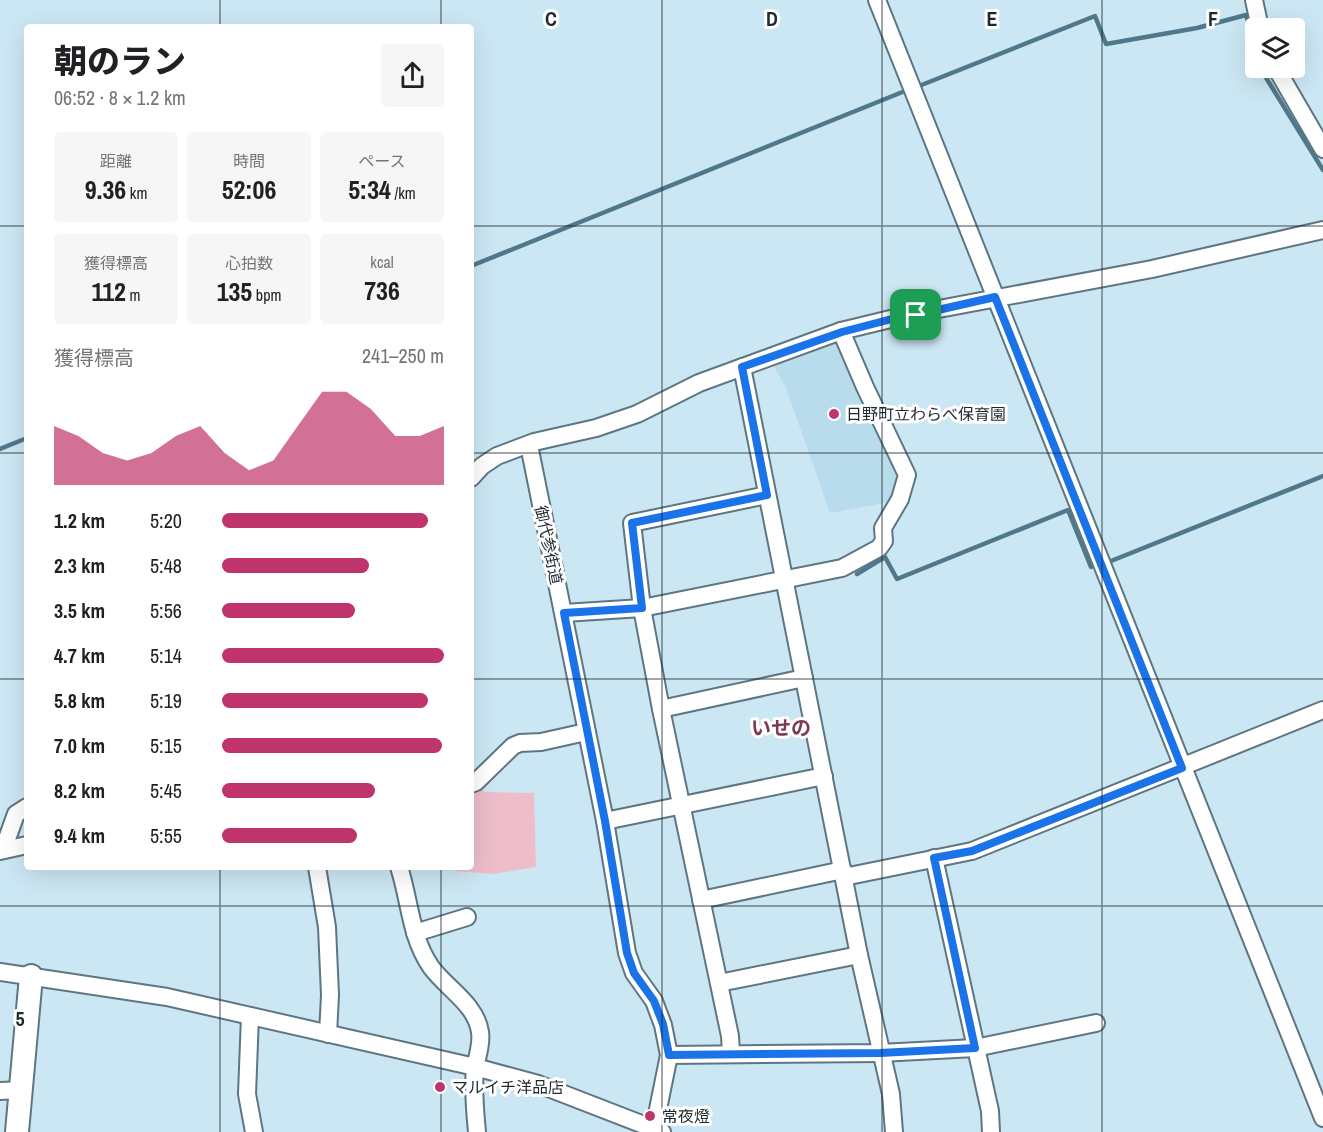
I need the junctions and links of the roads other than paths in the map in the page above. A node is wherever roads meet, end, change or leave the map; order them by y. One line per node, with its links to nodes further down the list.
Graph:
1 (877, 0): 7 (street)
2 (1256, 1): 3 (street)
3 (1259, 18)
4 (1282, 78): 5 (street)
5 (1323, 148)
6 (1323, 230): 7 (street)
7 (995, 297): 8 (street); 20 (street)
8 (842, 332): 9 (street); 13 (street)
9 (742, 367): 10 (street); 12 (street)
10 (531, 444): 11 (street); 15 (street, 御代参街道)
11 (474, 475)
12 (767, 495): 13 (street); 14 (street)
13 (785, 579): 14 (street); 16 (street)
14 (642, 608): 15 (street); 17 (street)
15 (564, 613): 19 (street, 御代参街道)
16 (804, 678): 17 (street); 21 (street)
17 (661, 709): 23 (street)
18 (1323, 710): 20 (street)
19 (586, 732): 22 (street); 25 (street, 御代参街道)
20 (1182, 768): 28 (street); 49 (street)
21 (824, 776): 23 (street); 31 (street)
22 (474, 783)
23 (682, 805): 25 (street); 32 (street)
24 (24, 809): 27 (street)
25 (605, 821): 45 (street, 御代参街道)
26 (24, 846): 27 (street)
27 (2, 850)
28 (934, 858): 31 (street); 42 (street)
29 (318, 870): 41 (street)
30 (400, 870): 34 (street)
31 (843, 873): 32 (street); 35 (street)
32 (701, 900): 38 (street)
33 (466, 917): 34 (street)
34 (415, 933): 46 (street)
35 (859, 955): 38 (street); 43 (street)
36 (0, 972): 37 (street)
37 (31, 976): 39 (street); 47 (street)
38 (719, 983): 44 (street)
39 (250, 1016): 41 (street); 52 (street)
40 (1096, 1023): 42 (street)
41 (328, 1034): 46 (street)
42 (975, 1048): 43 (street); 56 (street)
43 (880, 1053): 44 (street); 55 (street)
44 (731, 1054): 45 (street)
45 (669, 1055): 50 (street, 御代参街道)
46 (475, 1067): 48 (street); 50 (street)
47 (10, 1091): 51 (street)
48 (475, 1106): 53 (street); 54 (street)
49 (1323, 1118)
50 (659, 1130)
51 (17, 1132)
52 (254, 1132)
53 (477, 1132)
54 (488, 1132)
55 (894, 1132)
56 (991, 1132)

